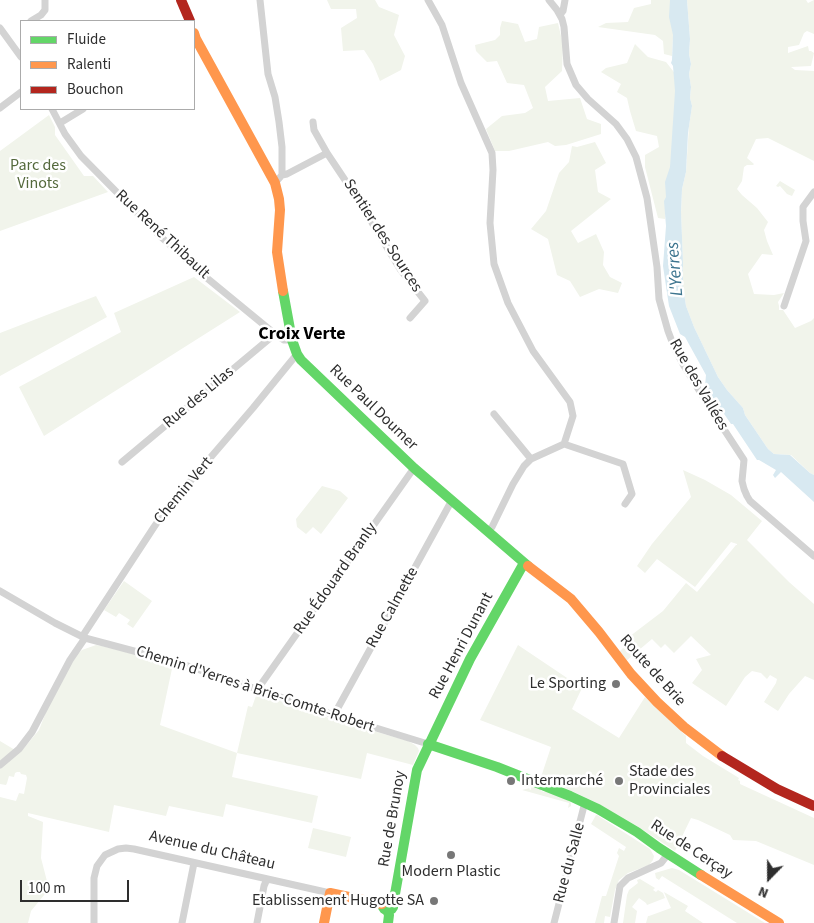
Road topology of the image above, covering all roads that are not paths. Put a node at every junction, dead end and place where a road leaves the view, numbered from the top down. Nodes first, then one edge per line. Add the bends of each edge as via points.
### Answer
1 (46, 0) edge
2 (181, 0) edge
3 (260, 0) edge
4 (428, 0) edge
5 (549, 0) edge
6 (565, 0) edge
7 (560, 15) junction
8 (33, 20) edge
9 (190, 20) edge
10 (0, 28) edge
11 (195, 39) edge
12 (20, 56) edge
13 (20, 93) edge
14 (0, 108) edge
15 (53, 110) edge
16 (81, 110) edge
17 (313, 122) dead end
18 (60, 123) junction
19 (327, 153) junction
20 (278, 179) junction
21 (814, 192) edge
22 (806, 241) junction
23 (814, 243) edge
24 (784, 306) dead end
25 (410, 318) dead end
26 (275, 334) junction
27 (292, 340) junction
28 (297, 354) junction
29 (494, 414) dead end
30 (564, 444) junction
31 (531, 459) junction
32 (122, 462) dead end
33 (414, 468) junction
34 (452, 500) junction
35 (625, 504) dead end
36 (488, 531) junction
37 (814, 556) edge
38 (524, 563) junction
39 (0, 591) edge
40 (84, 638) junction
41 (257, 690) junction
42 (334, 715) junction
43 (428, 744) junction
44 (0, 765) edge
45 (585, 802) junction
46 (814, 806) edge
47 (668, 854) junction
48 (194, 863) junction
49 (267, 879) junction
50 (330, 893) junction
51 (386, 905) junction
52 (94, 923) edge
53 (182, 923) edge
54 (257, 923) edge
55 (324, 923) edge
56 (388, 923) edge
57 (554, 923) edge
58 (614, 923) edge
59 (779, 923) edge

1 - 8 street via 45,10
2 - 9 street
3 - 20 street via 268,74 275,96 282,147
4 - 30 street via 442,25 461,83 492,153 490,223 494,264 508,303 532,351 570,402 573,416
5 - 7 street, Rue des Vallées
6 - 7 street
7 - 37 street, Rue des Vallées via 571,76 588,99 623,132 636,157 648,198 660,299 674,347 744,460 742,482 746,496
10 - 12 street
11 - 20 street, Rue Paul Doumer
13 - 14 street
15 - 18 street, Rue René Thibault
16 - 18 street
17 - 19 street, Sentier des Sources
18 - 26 street, Rue René Thibault via 81,156 160,236
19 - 20 street
19 - 25 street, Sentier des Sources via 400,269 425,301
20 - 27 street, Rue Paul Doumer via 279,271
21 - 22 street via 803,206
22 - 23 street
22 - 24 street
26 - 27 street, Rue René Thibault via 284,340
26 - 32 street, Rue des Lilas
27 - 28 street, Rue Paul Doumer
28 - 33 street, Rue Paul Doumer
28 - 40 street, Chemin Vert via 168,507
29 - 31 street
30 - 31 street
30 - 35 street via 623,464 632,494
31 - 36 street via 513,484
33 - 34 street, Rue Paul Doumer
33 - 41 street, Rue Édouard Branly
34 - 36 street, Rue Paul Doumer
34 - 42 street, Rue Calmette
36 - 38 street, Route de Brie
38 - 43 street, Rue Henri Dunant via 470,659
38 - 46 street, Route de Brie via 572,601 631,674 684,727 749,774
39 - 40 street, Chemin d'Yerres à Brie-Comte-Robert
40 - 41 street, Chemin d'Yerres à Brie-Comte-Robert via 179,663
40 - 44 street, Chemin Vert via 32,732 19,749
41 - 42 street, Chemin d'Yerres à Brie-Comte-Robert
42 - 43 street, Chemin d'Yerres à Brie-Comte-Robert
43 - 45 street, Rue de Cerçay via 498,767
43 - 51 street, Rue de Brunoy via 417,770 395,894
45 - 47 street, Rue de Cerçay
45 - 57 street, Rue du Salle
47 - 58 street via 661,863 628,878 620,886
47 - 59 street, Rue de Cerçay
48 - 49 street, Avenue du Château
48 - 52 street, Avenue du Château via 126,848 105,855 94,878
48 - 53 street
49 - 50 street, Avenue du Château
49 - 54 street
50 - 51 street, Avenue du Château
50 - 55 street
51 - 56 street, Rue de Brunoy

